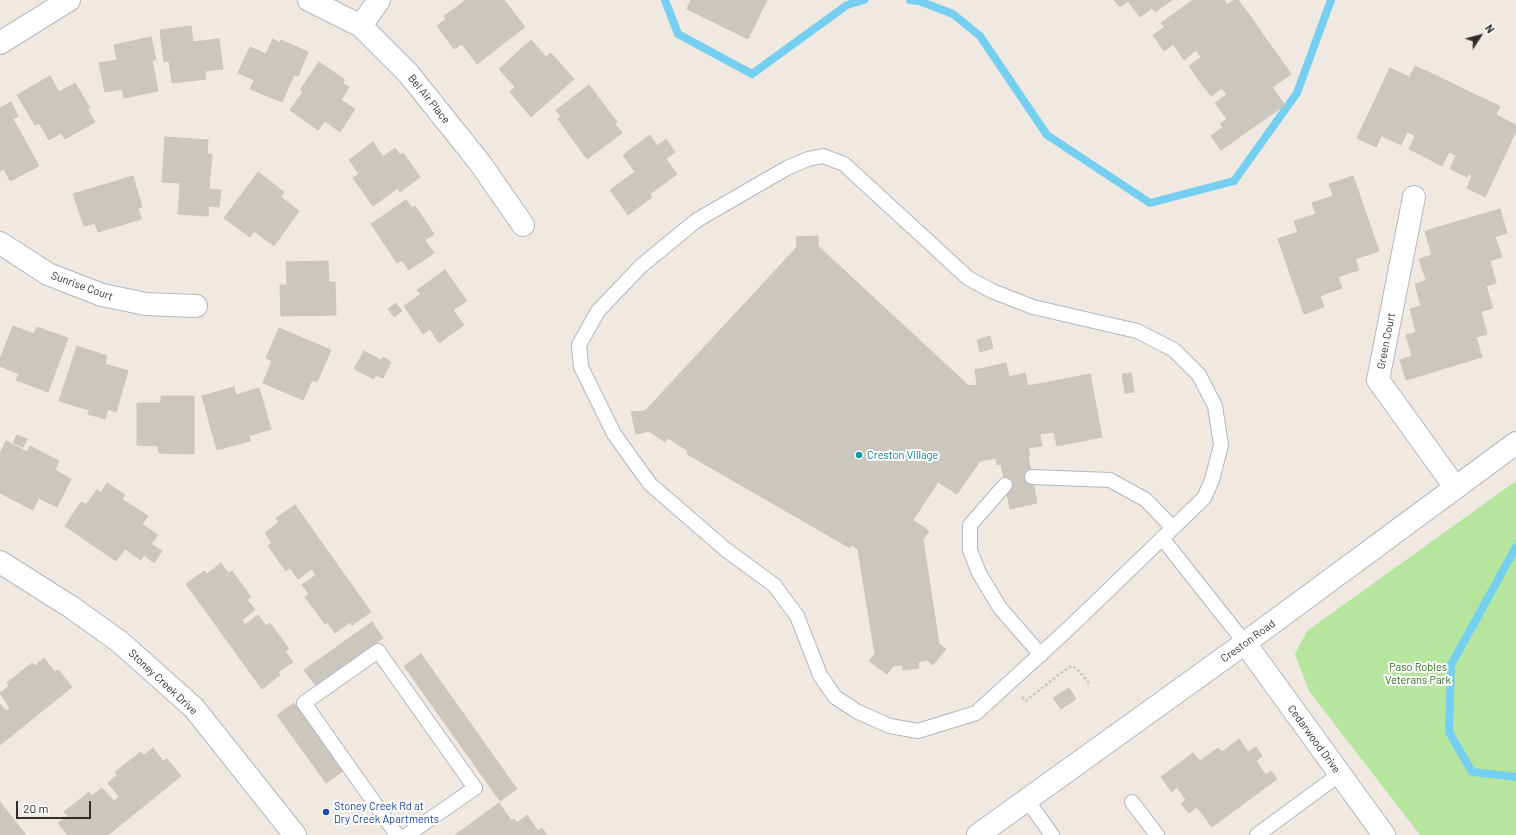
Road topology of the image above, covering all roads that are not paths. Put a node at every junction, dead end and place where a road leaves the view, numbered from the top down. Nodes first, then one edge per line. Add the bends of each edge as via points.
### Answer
1 (69, 0) edge
2 (309, 0) edge
3 (379, 0) edge
4 (361, 26) junction
5 (0, 43) edge
6 (1414, 197) dead end
7 (524, 225) dead end
8 (0, 243) edge
9 (196, 306) dead end
10 (1516, 443) edge
11 (1032, 478) dead end
12 (1005, 486) dead end
13 (1455, 487) junction
14 (1173, 528) junction
15 (1162, 538) junction
16 (0, 562) edge
17 (1245, 643) junction
18 (1041, 655) junction
19 (1340, 774) junction
20 (1027, 800) junction
21 (1132, 802) dead end
22 (295, 835) edge
23 (397, 835) edge
24 (407, 835) edge
25 (978, 835) edge
26 (1052, 835) edge
27 (1157, 835) edge
28 (1256, 835) edge
29 (1384, 835) edge

1 - 5 street
2 - 4 street, Bel Air Place
3 - 4 street
4 - 7 street, Bel Air Place via 408,73 480,163
6 - 13 street, Green Court via 1378,380
8 - 9 street, Sunrise Court via 48,274 102,295 146,304
10 - 13 street, Creston Road
11 - 14 lane via 1110,480 1146,500
12 - 18 lane via 970,525 970,550 979,573 1000,608
13 - 17 street, Creston Road
14 - 15 lane
14 - 18 lane via 1204,498 1212,480 1221,446 1214,406 1199,375 1174,350 1137,331 1034,307 992,291 968,278 844,164 823,156 787,168 697,220 641,266 598,311 579,345 581,367 614,434 650,484 725,549 774,585 797,616 820,675 835,697 858,712 890,726 918,731 976,712
15 - 17 lane
15 - 18 lane
16 - 22 street, Stoney Creek Drive via 120,642 194,708
17 - 19 street, Cedarwood Drive
17 - 20 street, Creston Road
19 - 28 lane
19 - 29 street, Cedarwood Drive
20 - 25 street, Creston Road
20 - 26 lane
21 - 27 lane
23 - 24 lane via 304,703 378,651 475,788

